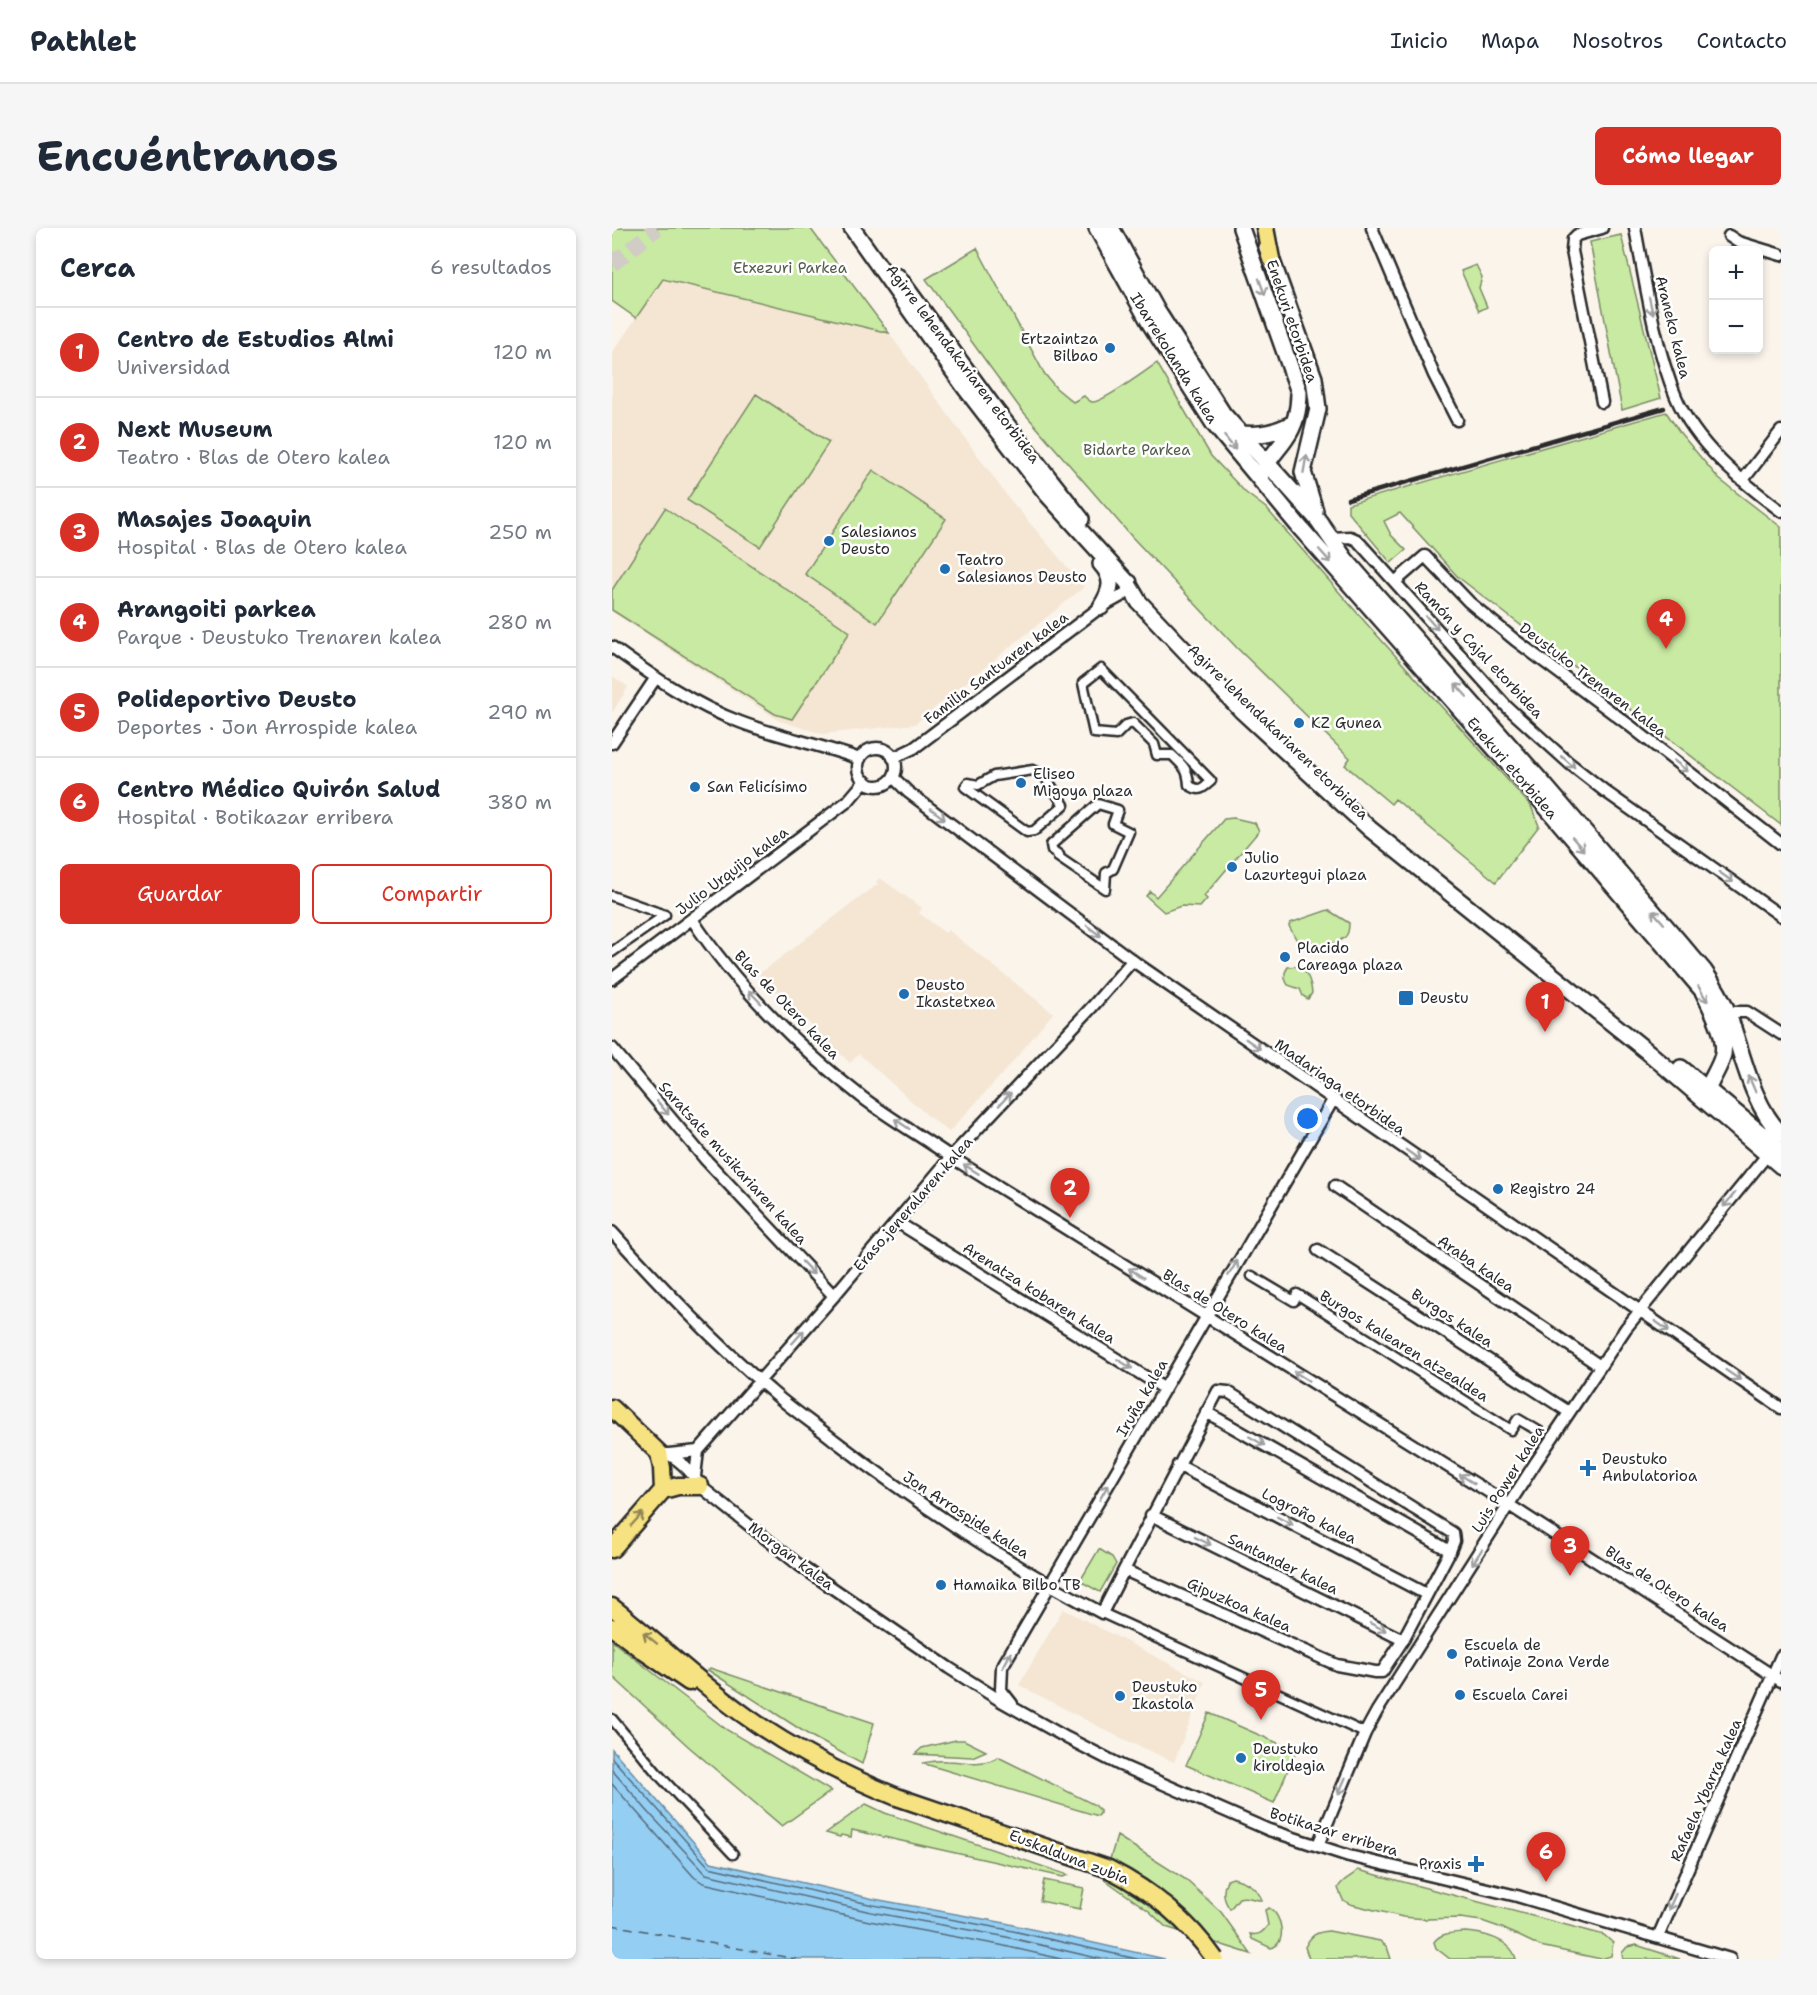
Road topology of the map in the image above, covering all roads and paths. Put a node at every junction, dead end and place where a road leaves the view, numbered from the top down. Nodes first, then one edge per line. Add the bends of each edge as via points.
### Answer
1 (852, 228) edge
2 (865, 228) edge
3 (1097, 228) edge
4 (1111, 228) edge
5 (1263, 228) edge
6 (1372, 228) edge
7 (1602, 228) edge
8 (1635, 228) edge
9 (1241, 229) edge
10 (1728, 232) edge
11 (1781, 255) edge
12 (1271, 259) joint
13 (1602, 402) dead end
14 (1457, 420) dead end
15 (1294, 423) junction
16 (1781, 431) edge
17 (1242, 434) junction
18 (1267, 463) junction
19 (1743, 480) junction
20 (1262, 482) junction
21 (1781, 511) edge
22 (1287, 512) junction
23 (1318, 520) junction
24 (1077, 529) junction
25 (1331, 538) junction
26 (1130, 581) junction
27 (1395, 582) junction
28 (1116, 601) junction
29 (1139, 602) junction
30 (1101, 607) junction
31 (612, 647) edge
32 (656, 679) junction
33 (1094, 733) joint
34 (612, 743) edge
35 (893, 758) junction
36 (860, 759) junction
37 (893, 777) junction
38 (865, 781) junction
39 (965, 787) joint
40 (1118, 810) joint
41 (1781, 844) edge
42 (612, 896) edge
43 (1781, 916) edge
44 (692, 919) junction
45 (612, 952) edge
46 (1132, 960) junction
47 (612, 979) edge
48 (1727, 1012) junction
49 (1781, 1034) edge
50 (612, 1048) edge
51 (1708, 1088) junction
52 (1333, 1100) junction
53 (1719, 1114) junction
54 (1781, 1134) edge
55 (1774, 1152) edge
56 (951, 1157) junction
57 (1781, 1166) edge
58 (1335, 1186) dead end
59 (897, 1222) junction
60 (612, 1232) edge
61 (1318, 1250) dead end
62 (1252, 1276) dead end
63 (834, 1296) junction
64 (1639, 1310) junction
65 (1205, 1316) junction
66 (1600, 1366) junction
67 (759, 1380) junction
68 (1165, 1389) junction
69 (612, 1408) edge
70 (1781, 1408) edge
71 (1206, 1412) junction
72 (1569, 1412) junction
73 (1542, 1433) dead end
74 (698, 1451) junction
75 (664, 1453) junction
76 (1178, 1465) junction
77 (697, 1481) junction
78 (663, 1490) junction
79 (1510, 1506) junction
80 (1151, 1515) junction
81 (612, 1549) edge
82 (1450, 1551) junction
83 (1124, 1570) junction
84 (1049, 1585) junction
85 (1426, 1594) junction
86 (612, 1607) edge
87 (1102, 1613) junction
88 (612, 1627) edge
89 (1403, 1640) junction
90 (1781, 1656) edge
91 (1777, 1679) edge
92 (984, 1690) joint
93 (727, 1702) junction
94 (1018, 1711) junction
95 (612, 1719) edge
96 (1365, 1733) junction
97 (1318, 1845) junction
98 (733, 1854) dead end
99 (1658, 1937) junction
100 (1215, 1959) edge
101 (1730, 1959) edge

1 - 24 main road, Agirre lehendakariaren etorbidea via 966,390
2 - 26 main road, Agirre lehendakariaren etorbidea via 996,411
3 -> 20 main road, Ibarrekolanda kalea via 1151,325 1214,424
4 - 17 main road, Ibarrekolanda kalea via 1176,343 1223,414
5 - 12 main road
6 - 14 street
7 - 13 street via 1577,235 1572,251
8 -> 19 street, Araneko kalea via 1663,360 1676,399 1719,459
9 -> 15 main road, Enekuri etorbidea via 1299,392 1299,411
10 - 11 street via 1738,242
23 -> 12 main road, Enekuri etorbidea via 1303,472 1318,409 1314,378
15 - 17 main road via 1274,433
15 - 18 main road, Enekuri etorbidea
16 - 19 street
17 - 18 main road, Ibarrekolanda kalea
18 - 20 main road, Enekuri etorbidea
18 - 23 main road, Enekuri etorbidea
19 - 21 street, Araneko kalea
20 - 22 main road, Enekuri etorbidea
22 - 25 main road via 1303,518 1318,534
22 -> 51 main road, Enekuri etorbidea via 1703,991 1718,1020 1724,1049
23 - 25 main road, Enekuri etorbidea
24 - 26 main road, Agirre lehendakariaren etorbidea
24 - 30 main road, Agirre lehendakariaren etorbidea via 1110,576 1110,590
25 - 27 street, Ramón y Cajal etorbidea via 1357,540
48 -> 25 main road, Enekuri etorbidea via 1704,971
26 - 28 street, Familia Santuaren kalea via 1125,594
26 - 29 main road, Agirre lehendakariaren etorbidea
26 - 51 main road, Agirre lehendakariaren etorbidea via 1248,707 1374,823
27 -> 41 street, Deustuko Trenaren kalea via 1425,556 1469,602
27 -> 43 street, Ramón y Cajal etorbidea via 1507,707 1569,763
28 - 29 street, Familia Santuaren kalea
28 - 30 street, Familia Santuaren kalea
29 - 53 main road, Agirre lehendakariaren etorbidea via 1242,711 1370,829 1585,1000
30 - 35 street, Familia Santuaren kalea via 914,748
31 - 32 street
32 - 34 street
32 - 36 street via 740,722
33 - 33 street via 1116,735 1133,723 1154,744 1157,755 1172,755 1185,767 1189,785 1201,790 1211,781 1101,669 1083,683
35 - 36 street via 879,749 868,751
35 - 37 street
36 - 38 street via 858,771
37 - 38 street via 880,786
37 -> 46 street, Madariaga etorbidea
38 - 44 street, Julio Urquijo kalea via 849,801
39 - 39 street via 994,776 1033,770 1043,774 1064,805 1034,831 1027,832
40 - 40 street via 1113,824 1129,832 1113,869 1106,873 1105,890 1058,857 1051,845 1095,805
42 - 45 street via 665,915
44 - 47 street, Julio Urquijo kalea
56 -> 44 street, Blas de Otero kalea via 864,1098 807,1051 742,984
46 -> 52 street, Madariaga etorbidea
56 -> 46 street, Eraso jeneralaren kalea
48 - 49 street via 1747,1012
54 -> 48 main road, Enekuri etorbidea via 1749,1077
50 -> 63 street, Saratsate musikariaren kalea via 705,1159
51 - 53 main road
51 - 55 main road, Agirre lehendakariaren etorbidea
52 -> 64 street, Madariaga etorbidea
65 -> 52 street, Iruña kalea
53 - 55 main road, Agirre lehendakariaren etorbidea
55 - 57 main road, Agirre lehendakariaren etorbidea
55 -> 64 street, Luis Power kalea
56 - 59 street, Eraso jeneralaren kalea
65 -> 56 street, Blas de Otero kalea
58 - 66 street, Araba kalea
59 - 63 street, Eraso jeneralaren kalea
59 -> 68 street, Arenatza kobaren kalea
60 - 67 street, Jon Arrospide kalea via 672,1298
61 - 72 street, Burgos kalea
62 - 73 street, Burgos kalearen atzealdea via 1294,1301 1298,1294 1511,1430 1518,1419
67 -> 63 street, Eraso jeneralaren kalea
64 - 66 street, Luis Power kalea
64 -> 70 street, Madariaga etorbidea
65 - 68 street, Iruña kalea
79 -> 65 street, Blas de Otero kalea
66 - 72 street, Luis Power kalea
67 - 74 street, Eraso jeneralaren kalea
67 - 84 street, Jon Arrospide kalea via 898,1490
84 -> 68 street, Iruña kalea
69 - 75 main road, Morgan kalea
71 - 76 street
71 -> 82 street
71 - 82 street via 1218,1390 1228,1392 1453,1533
72 - 79 street, Luis Power kalea
74 - 75 street
74 - 77 street
75 - 77 street, Morgan kalea
75 - 78 main road
76 - 80 street
76 -> 85 street, Logroño kalea
77 - 78 main road
77 - 92 street, Morgan kalea via 799,1564
81 -> 78 main road
79 - 91 street, Blas de Otero kalea
79 -> 96 street, Luis Power kalea
80 - 83 street
80 -> 89 street, Santander kalea
82 - 85 street, Gipuzkoa kalea
83 - 87 street
83 - 89 street, Gipuzkoa kalea via 1337,1665 1382,1671
84 - 87 street, Jon Arrospide kalea
94 -> 84 street, Iruña kalea via 1000,1690 1002,1667
85 - 89 street, Gipuzkoa kalea
93 -> 86 main road
87 - 96 street, Jon Arrospide kalea
88 - 93 main road via 686,1680
90 - 91 street, Rafaela Ybarra kalea
91 -> 99 street, Rafaela Ybarra kalea
92 - 94 street, Botikazar erribera
93 - 100 main road, Euskalduna zubia, bridge via 780,1739 867,1784 1109,1869 1161,1900
94 - 97 street, Botikazar erribera via 1169,1787 1269,1830
95 - 98 street
96 -> 97 street, Luis Power kalea
97 - 99 street, Botikazar erribera
99 - 101 street, Botikazar erribera

